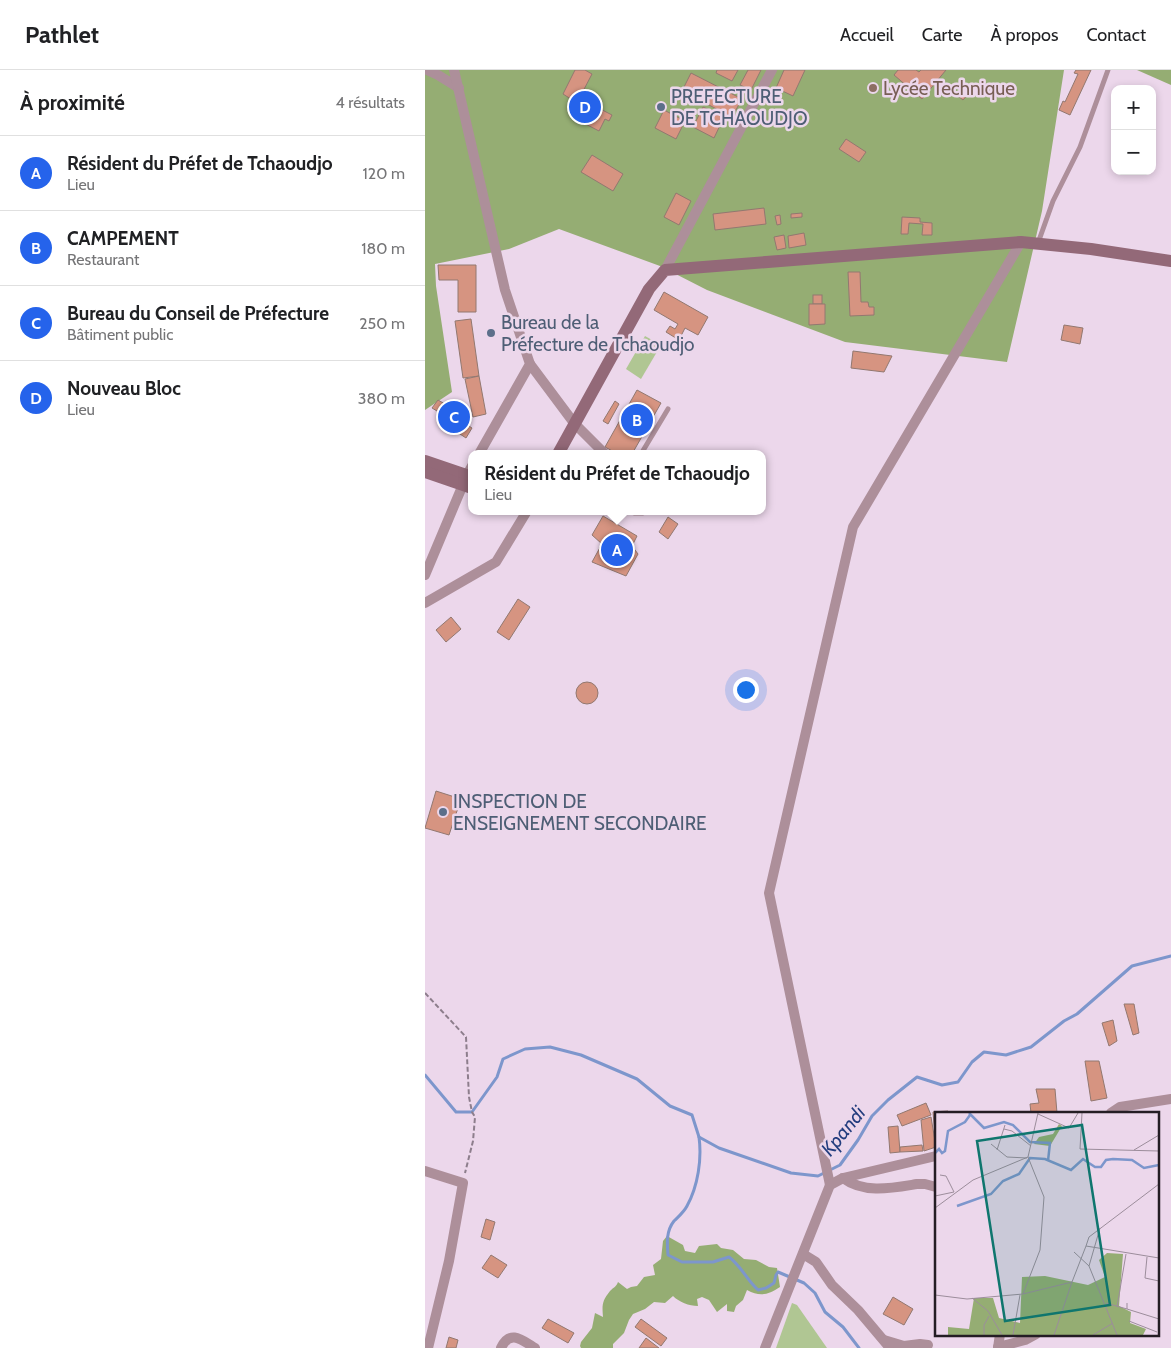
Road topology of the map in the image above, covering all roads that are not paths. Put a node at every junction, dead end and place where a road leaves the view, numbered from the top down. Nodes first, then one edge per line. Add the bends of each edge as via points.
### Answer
1 (427, 70) edge
2 (454, 70) edge
3 (772, 70) edge
4 (1108, 70) edge
5 (459, 88) junction
6 (1021, 242) junction
7 (1038, 244) junction
8 (1171, 261) edge
9 (665, 270) junction
10 (530, 364) junction
11 (668, 409) dead end
12 (574, 423) junction
13 (481, 450) edge
14 (560, 450) edge
15 (601, 450) edge
16 (643, 450) edge
17 (425, 461) edge
18 (425, 472) edge
19 (468, 478) edge
20 (468, 478) edge
21 (468, 480) edge
22 (525, 515) edge
23 (425, 575) edge
24 (425, 603) edge
25 (1171, 1099) edge
26 (1112, 1112) edge
27 (935, 1156) edge
28 (425, 1170) edge
29 (843, 1178) junction
30 (831, 1185) junction
31 (935, 1187) edge
32 (803, 1254) junction
33 (1032, 1336) edge
34 (887, 1344) edge
35 (928, 1345) dead end
36 (998, 1347) edge
37 (428, 1348) edge
38 (501, 1348) edge
39 (535, 1348) edge
40 (765, 1348) edge

1 - 5 street
2 - 5 street
3 - 9 street
4 - 7 lane
5 - 10 street via 505,290
6 - 7 main road
6 - 9 main road
6 - 30 street via 853,527 769,893
7 - 8 main road
9 - 12 main road via 649,289
10 - 12 street
10 - 13 street
11 - 16 lane
12 - 14 main road
12 - 15 street
17 - 19 main road
18 - 20 main road
21 - 23 street
22 - 24 street via 496,562
25 - 26 street via 1120,1107
27 - 29 street
28 - 37 street via 463,1183
29 - 30 street
29 - 31 street via 866,1189 917,1184
30 - 32 street
32 - 34 street via 816,1262
32 - 40 street
33 - 36 street
34 - 35 street
38 - 39 street via 509,1338 517,1338

